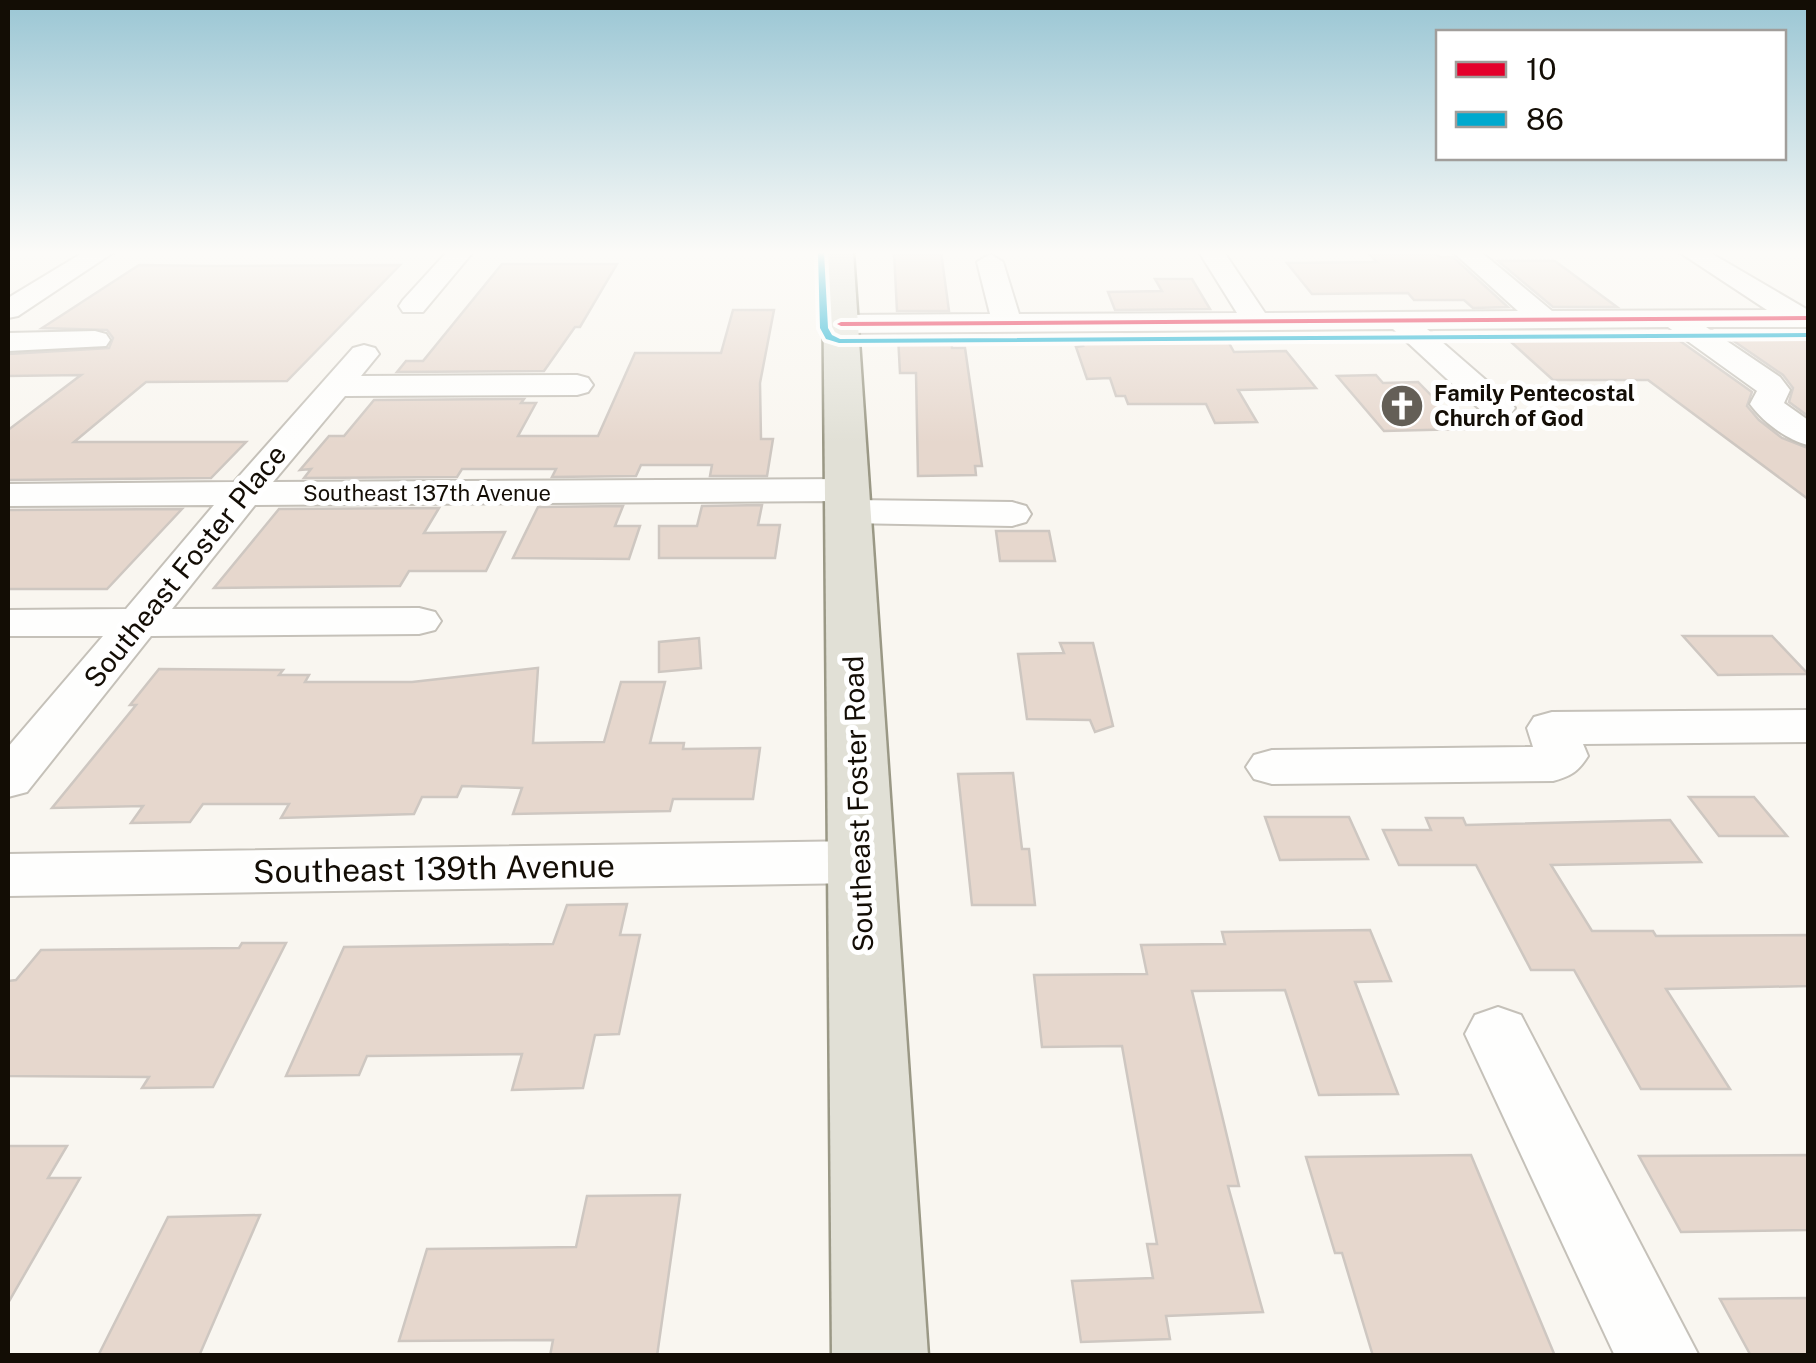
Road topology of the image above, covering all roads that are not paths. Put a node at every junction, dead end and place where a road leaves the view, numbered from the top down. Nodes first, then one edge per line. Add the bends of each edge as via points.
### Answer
1 (840, 316) edge
2 (1005, 316) edge
3 (1253, 316) edge
4 (1540, 316) edge
5 (1805, 318) edge
6 (1545, 320) junction
7 (1676, 320) junction
8 (1401, 321) junction
9 (1257, 322) junction
10 (840, 324) junction
11 (1007, 324) junction
12 (95, 340) dead end
13 (8, 342) edge
14 (364, 354) dead end
15 (576, 385) dead end
16 (335, 386) junction
17 (1498, 408) dead end
18 (1808, 435) edge
19 (241, 494) junction
20 (8, 495) edge
21 (846, 501) junction
22 (1012, 514) dead end
23 (419, 620) dead end
24 (142, 622) junction
25 (8, 623) edge
26 (1808, 726) edge
27 (1272, 766) dead end
28 (8, 780) edge
29 (860, 862) junction
30 (8, 876) edge
31 (1498, 1034) dead end
32 (880, 1356) edge
33 (1658, 1356) edge

1 - 10 main road, Southeast Foster Road
2 - 11 street
3 - 9 street
4 - 6 street
5 - 7 street
6 - 7 street
6 - 8 street
7 - 18 street via 1770,384 1767,404
8 - 9 street
8 - 17 street
9 - 11 street
10 - 11 street
10 - 21 main road, Southeast Foster Road
12 - 13 street
14 - 16 street, Southeast Foster Place
15 - 16 street
16 - 19 street, Southeast Foster Place
19 - 20 street, Southeast 137th Avenue
19 - 21 street, Southeast 137th Avenue
19 - 24 street, Southeast Foster Place
21 - 22 street, Southeast 137th Avenue
21 - 29 main road, Southeast Foster Road
23 - 24 street
24 - 25 street
24 - 28 street, Southeast Foster Place
26 - 27 street via 1552,728 1562,756 1553,764
29 - 30 street, Southeast 139th Avenue
29 - 32 main road, Southeast Foster Road
31 - 33 street

